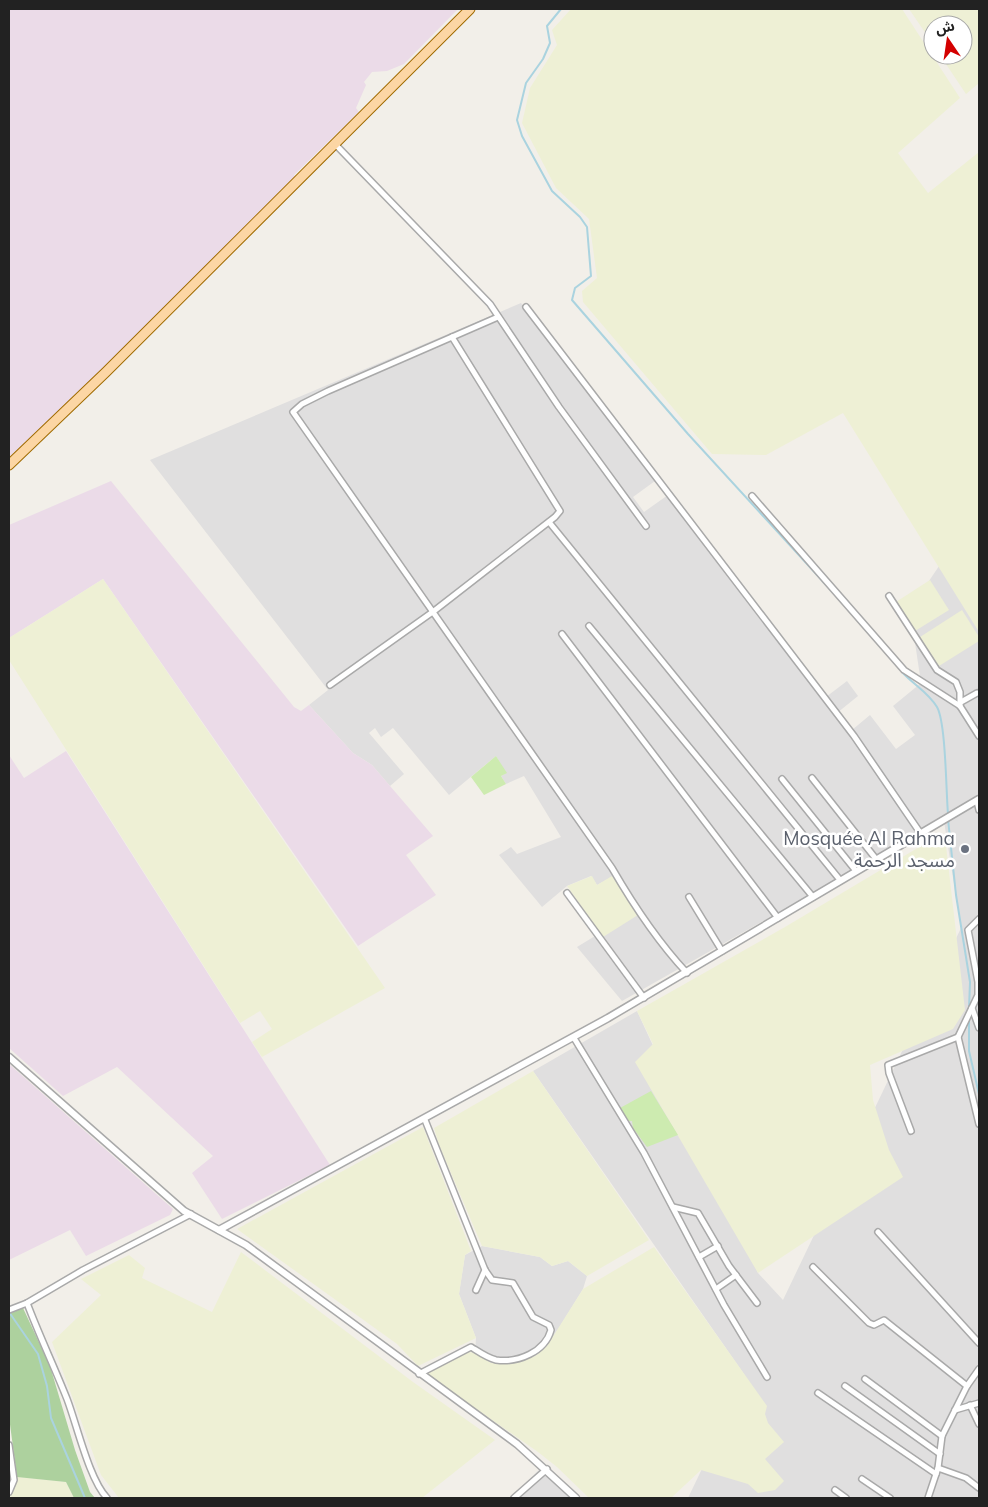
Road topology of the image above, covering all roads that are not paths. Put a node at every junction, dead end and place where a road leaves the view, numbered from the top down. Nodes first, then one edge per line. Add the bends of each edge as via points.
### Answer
1 (470, 9) edge
2 (334, 142) junction
3 (526, 308) dead end
4 (498, 317) junction
5 (452, 337) junction
6 (9, 465) edge
7 (752, 496) dead end
8 (549, 522) junction
9 (646, 526) dead end
10 (889, 596) dead end
11 (434, 611) junction
12 (589, 626) dead end
13 (562, 634) dead end
14 (330, 685) dead end
15 (977, 693) dead end
16 (960, 704) junction
17 (979, 736) edge
18 (812, 778) dead end
19 (782, 779) dead end
20 (978, 800) edge
21 (979, 810) edge
22 (921, 834) junction
23 (876, 859) junction
24 (856, 871) junction
25 (840, 880) junction
26 (567, 893) dead end
27 (689, 897) dead end
28 (813, 897) junction
29 (778, 918) junction
30 (979, 919) edge
31 (722, 951) junction
32 (974, 961) junction
33 (979, 969) edge
34 (687, 973) junction
35 (644, 998) junction
36 (972, 1008) junction
37 (979, 1028) edge
38 (574, 1038) junction
39 (958, 1038) junction
40 (9, 1058) edge
41 (425, 1120) junction
42 (979, 1124) edge
43 (910, 1132) dead end
44 (672, 1207) junction
45 (191, 1214) junction
46 (219, 1230) junction
47 (878, 1232) dead end
48 (718, 1246) junction
49 (699, 1257) junction
50 (813, 1267) dead end
51 (485, 1270) junction
52 (736, 1275) junction
53 (716, 1289) junction
54 (476, 1290) dead end
55 (27, 1303) junction
56 (757, 1303) dead end
57 (11, 1308) edge
58 (979, 1343) edge
59 (979, 1369) edge
60 (419, 1374) junction
61 (767, 1377) dead end
62 (865, 1379) dead end
63 (845, 1386) dead end
64 (967, 1386) junction
65 (818, 1393) dead end
66 (979, 1403) edge
67 (970, 1405) junction
68 (955, 1410) junction
69 (979, 1424) edge
70 (942, 1436) junction
71 (9, 1444) edge
72 (940, 1454) junction
73 (938, 1468) junction
74 (546, 1469) junction
75 (936, 1474) junction
76 (862, 1479) dead end
77 (979, 1488) edge
78 (835, 1490) dead end
79 (9, 1492) edge
80 (107, 1498) edge
81 (514, 1498) edge
82 (576, 1498) edge
83 (846, 1498) edge
84 (890, 1498) edge
85 (928, 1498) edge

1 - 2 main road
2 - 4 street via 490,304
2 - 6 main road
3 - 22 street via 854,736
4 - 5 street
4 - 9 street via 558,407
5 - 8 street via 560,511
5 - 11 street via 302,404 293,412
7 - 16 street via 904,670
8 - 11 street
8 - 25 street
10 - 16 street via 937,670 956,682
11 - 14 street
11 - 34 street via 612,868 630,899
12 - 28 street
13 - 29 street
15 - 16 street
16 - 17 street
18 - 23 street
19 - 24 street
20 - 21 street
20 - 22 street
22 - 23 street
23 - 24 street
24 - 25 street
25 - 28 street
26 - 35 street
27 - 31 street
28 - 29 street
29 - 31 street
30 - 32 street via 968,930
31 - 34 street
32 - 33 street
32 - 36 street via 978,995
34 - 35 street
35 - 38 street
36 - 37 street
36 - 39 street
38 - 41 street
38 - 44 street via 644,1153
39 - 42 street
39 - 43 street via 888,1065
40 - 45 street
41 - 46 street
41 - 51 street
44 - 48 street via 698,1213
44 - 49 street
45 - 46 street
45 - 55 street
46 - 60 street via 246,1245
47 - 58 street
48 - 49 street
48 - 52 street
49 - 53 street
50 - 64 street via 869,1323 874,1325 884,1320
51 - 54 street
51 - 60 street via 492,1280 513,1283 534,1317 549,1325 548,1340 534,1353 508,1360 494,1360 471,1347
52 - 53 street
52 - 56 street
53 - 61 street
55 - 57 street
55 - 80 street via 65,1393 90,1465
59 - 64 street
60 - 74 street via 517,1444
62 - 70 street
63 - 72 street
64 - 68 street
65 - 75 street
66 - 67 street
67 - 68 street
67 - 69 street
68 - 70 street
70 - 72 street
71 - 79 street via 14,1480
72 - 73 street
73 - 75 street
73 - 77 street via 966,1478
74 - 81 street
74 - 82 street
75 - 85 street
76 - 84 street
78 - 83 street

